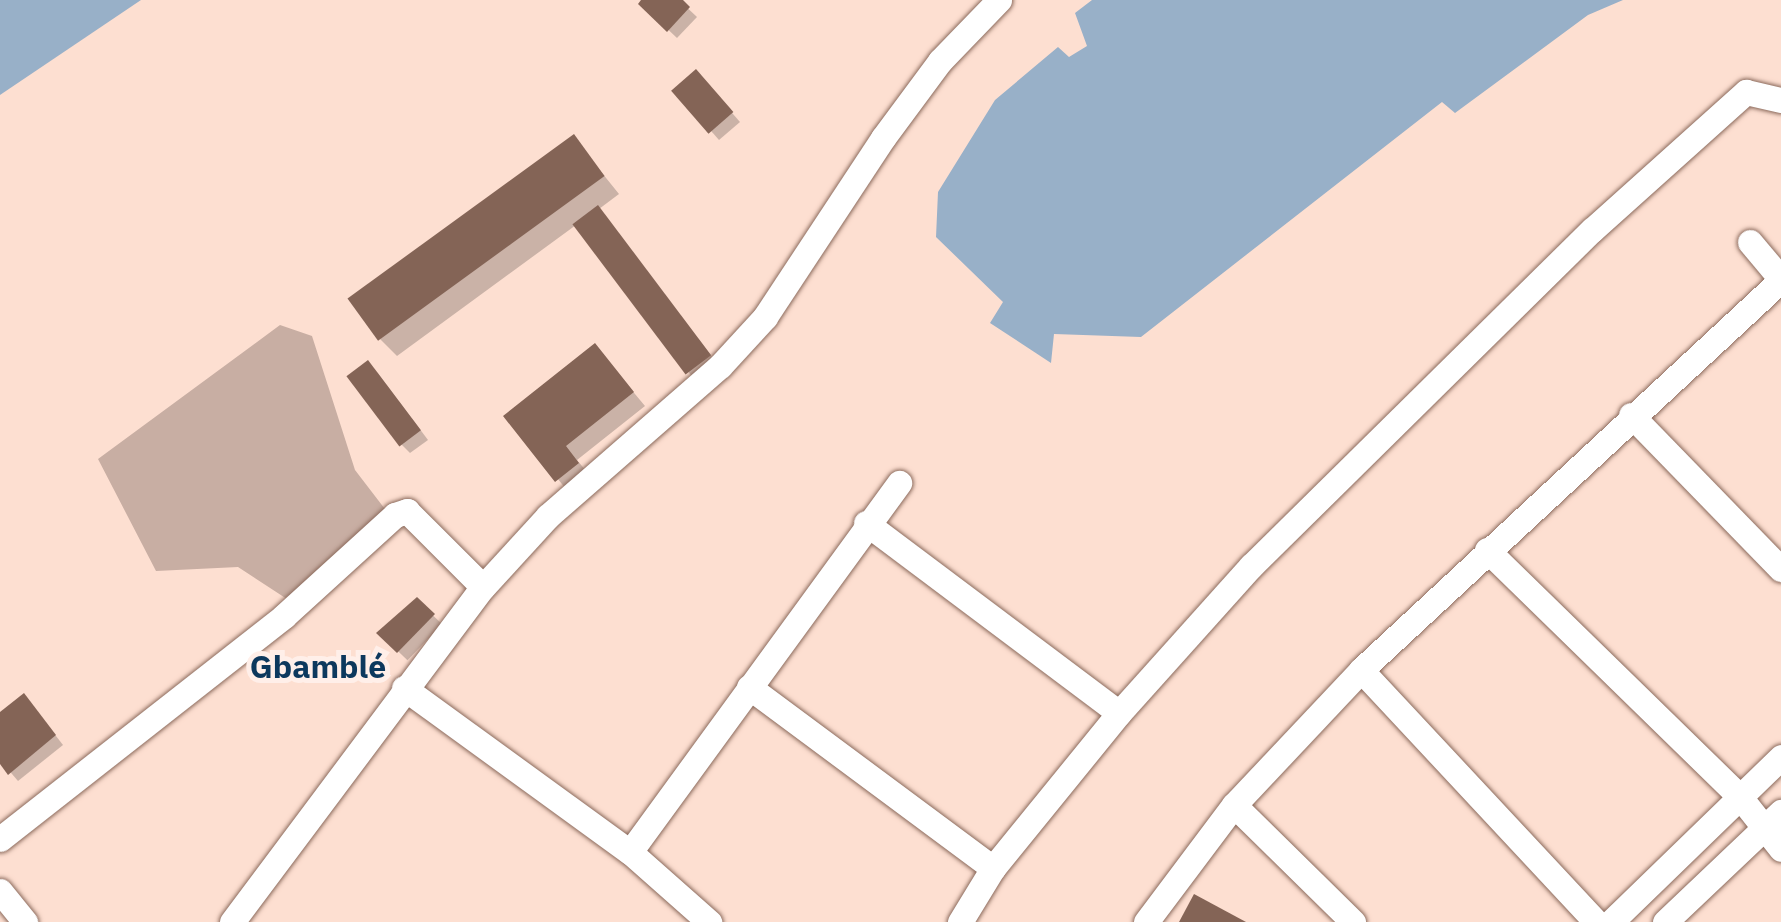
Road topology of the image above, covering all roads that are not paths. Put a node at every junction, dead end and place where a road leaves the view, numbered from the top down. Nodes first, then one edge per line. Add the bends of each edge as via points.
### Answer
1 (999, 0) edge
2 (1781, 100) edge
3 (1750, 242) dead end
4 (1781, 280) edge
5 (1630, 415) junction
6 (899, 483) dead end
7 (866, 523) junction
8 (1488, 550) junction
9 (1781, 569) edge
10 (483, 587) junction
11 (1360, 670) junction
12 (404, 688) junction
13 (749, 688) junction
14 (1120, 713) junction
15 (1781, 757) edge
16 (1740, 797) junction
17 (1234, 805) junction
18 (1771, 821) edge
19 (0, 839) edge
20 (1781, 849) edge
21 (630, 852) junction
22 (993, 868) junction
23 (0, 891) edge
24 (25, 922) edge
25 (232, 922) edge
26 (710, 922) edge
27 (960, 922) edge
28 (1146, 922) edge
29 (1352, 922) edge
30 (1596, 922) edge
31 (1611, 922) edge
32 (1666, 922) edge

1 - 10 street via 940,61 883,138 765,317 720,366 548,516
2 - 14 street via 1746,92 1592,230 1251,566
3 - 4 street
4 - 5 street
5 - 8 street
5 - 9 street
6 - 7 street
7 - 13 street
7 - 14 street
8 - 11 street
8 - 16 street
10 - 12 street
10 - 19 street via 408,511 395,515 284,616
11 - 17 street
11 - 30 street
12 - 21 street
12 - 25 street
13 - 21 street
13 - 22 street
14 - 22 street
15 - 16 street
16 - 18 street
16 - 31 street
17 - 28 street
17 - 29 street
18 - 20 street
18 - 32 street
21 - 26 street
22 - 27 street
23 - 24 street

